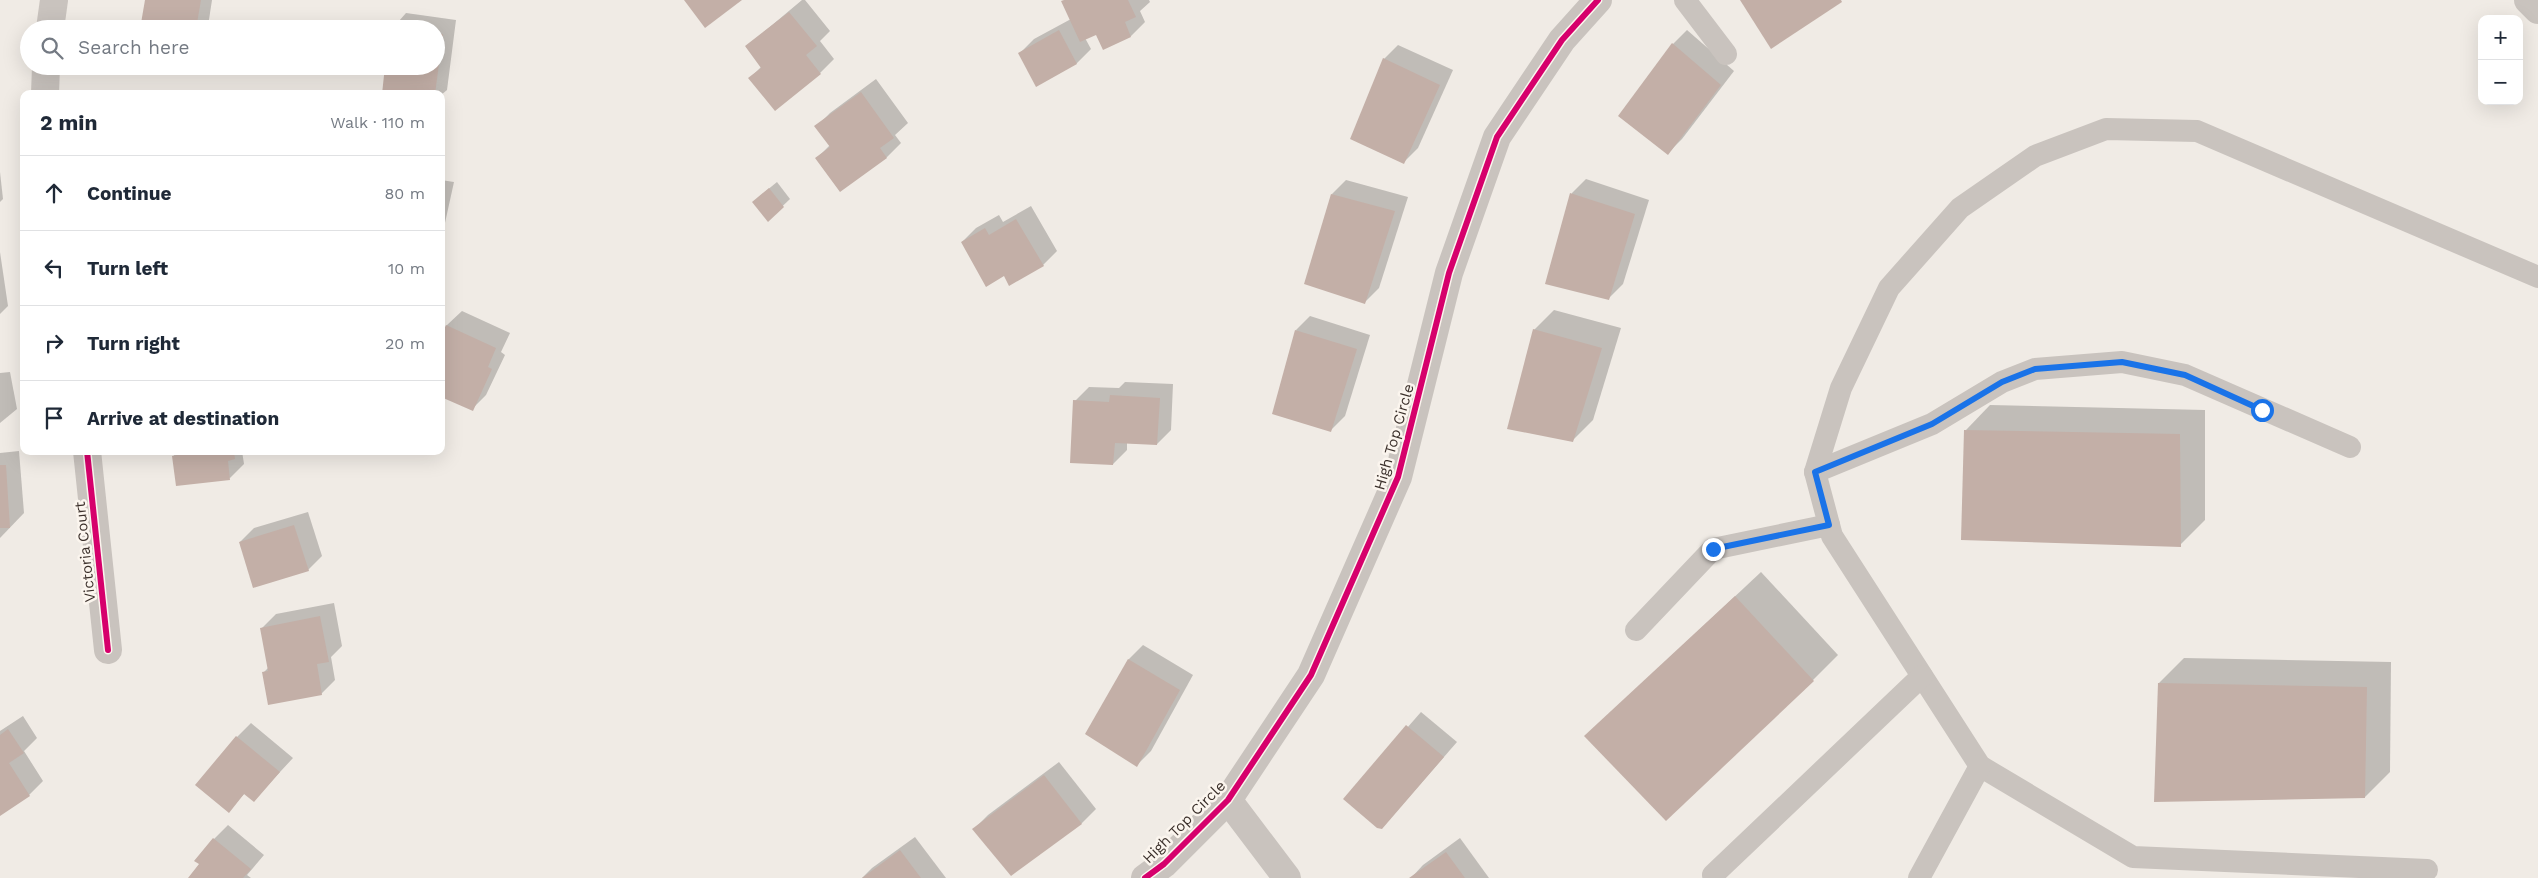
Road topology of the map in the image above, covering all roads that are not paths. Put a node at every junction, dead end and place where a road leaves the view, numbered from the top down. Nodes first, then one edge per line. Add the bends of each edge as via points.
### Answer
1 (54, 0) edge
2 (1598, 0) edge
3 (1685, 0) edge
4 (2528, 0) edge
5 (2538, 10) edge
6 (51, 20) edge
7 (1726, 54) dead end
8 (46, 75) edge
9 (45, 90) edge
10 (2538, 277) edge
11 (2350, 447) dead end
12 (87, 455) edge
13 (1815, 472) junction
14 (1829, 525) junction
15 (1636, 630) dead end
16 (108, 650) dead end
17 (1922, 676) junction
18 (1980, 766) junction
19 (1228, 800) junction
20 (2427, 870) dead end
21 (1713, 875) dead end
22 (1145, 878) edge
23 (1287, 878) edge
24 (1919, 878) edge

1 - 6 street
2 - 19 street, High Top Circle via 1562,40 1498,136 1449,273 1398,477 1311,675
3 - 7 lane
4 - 5 street
8 - 9 street
10 - 13 lane via 2197,131 2106,129 2035,156 1960,208 1889,288 1841,388
11 - 13 lane via 2185,375 2122,362 2035,369 2002,382 1932,424
12 - 16 street, Victoria Court
13 - 14 lane
14 - 15 lane via 1713,549
14 - 17 lane via 1832,536
17 - 18 lane
17 - 21 lane
18 - 20 lane via 2134,857
18 - 24 lane
19 - 22 street, High Top Circle via 1164,864
19 - 23 street

